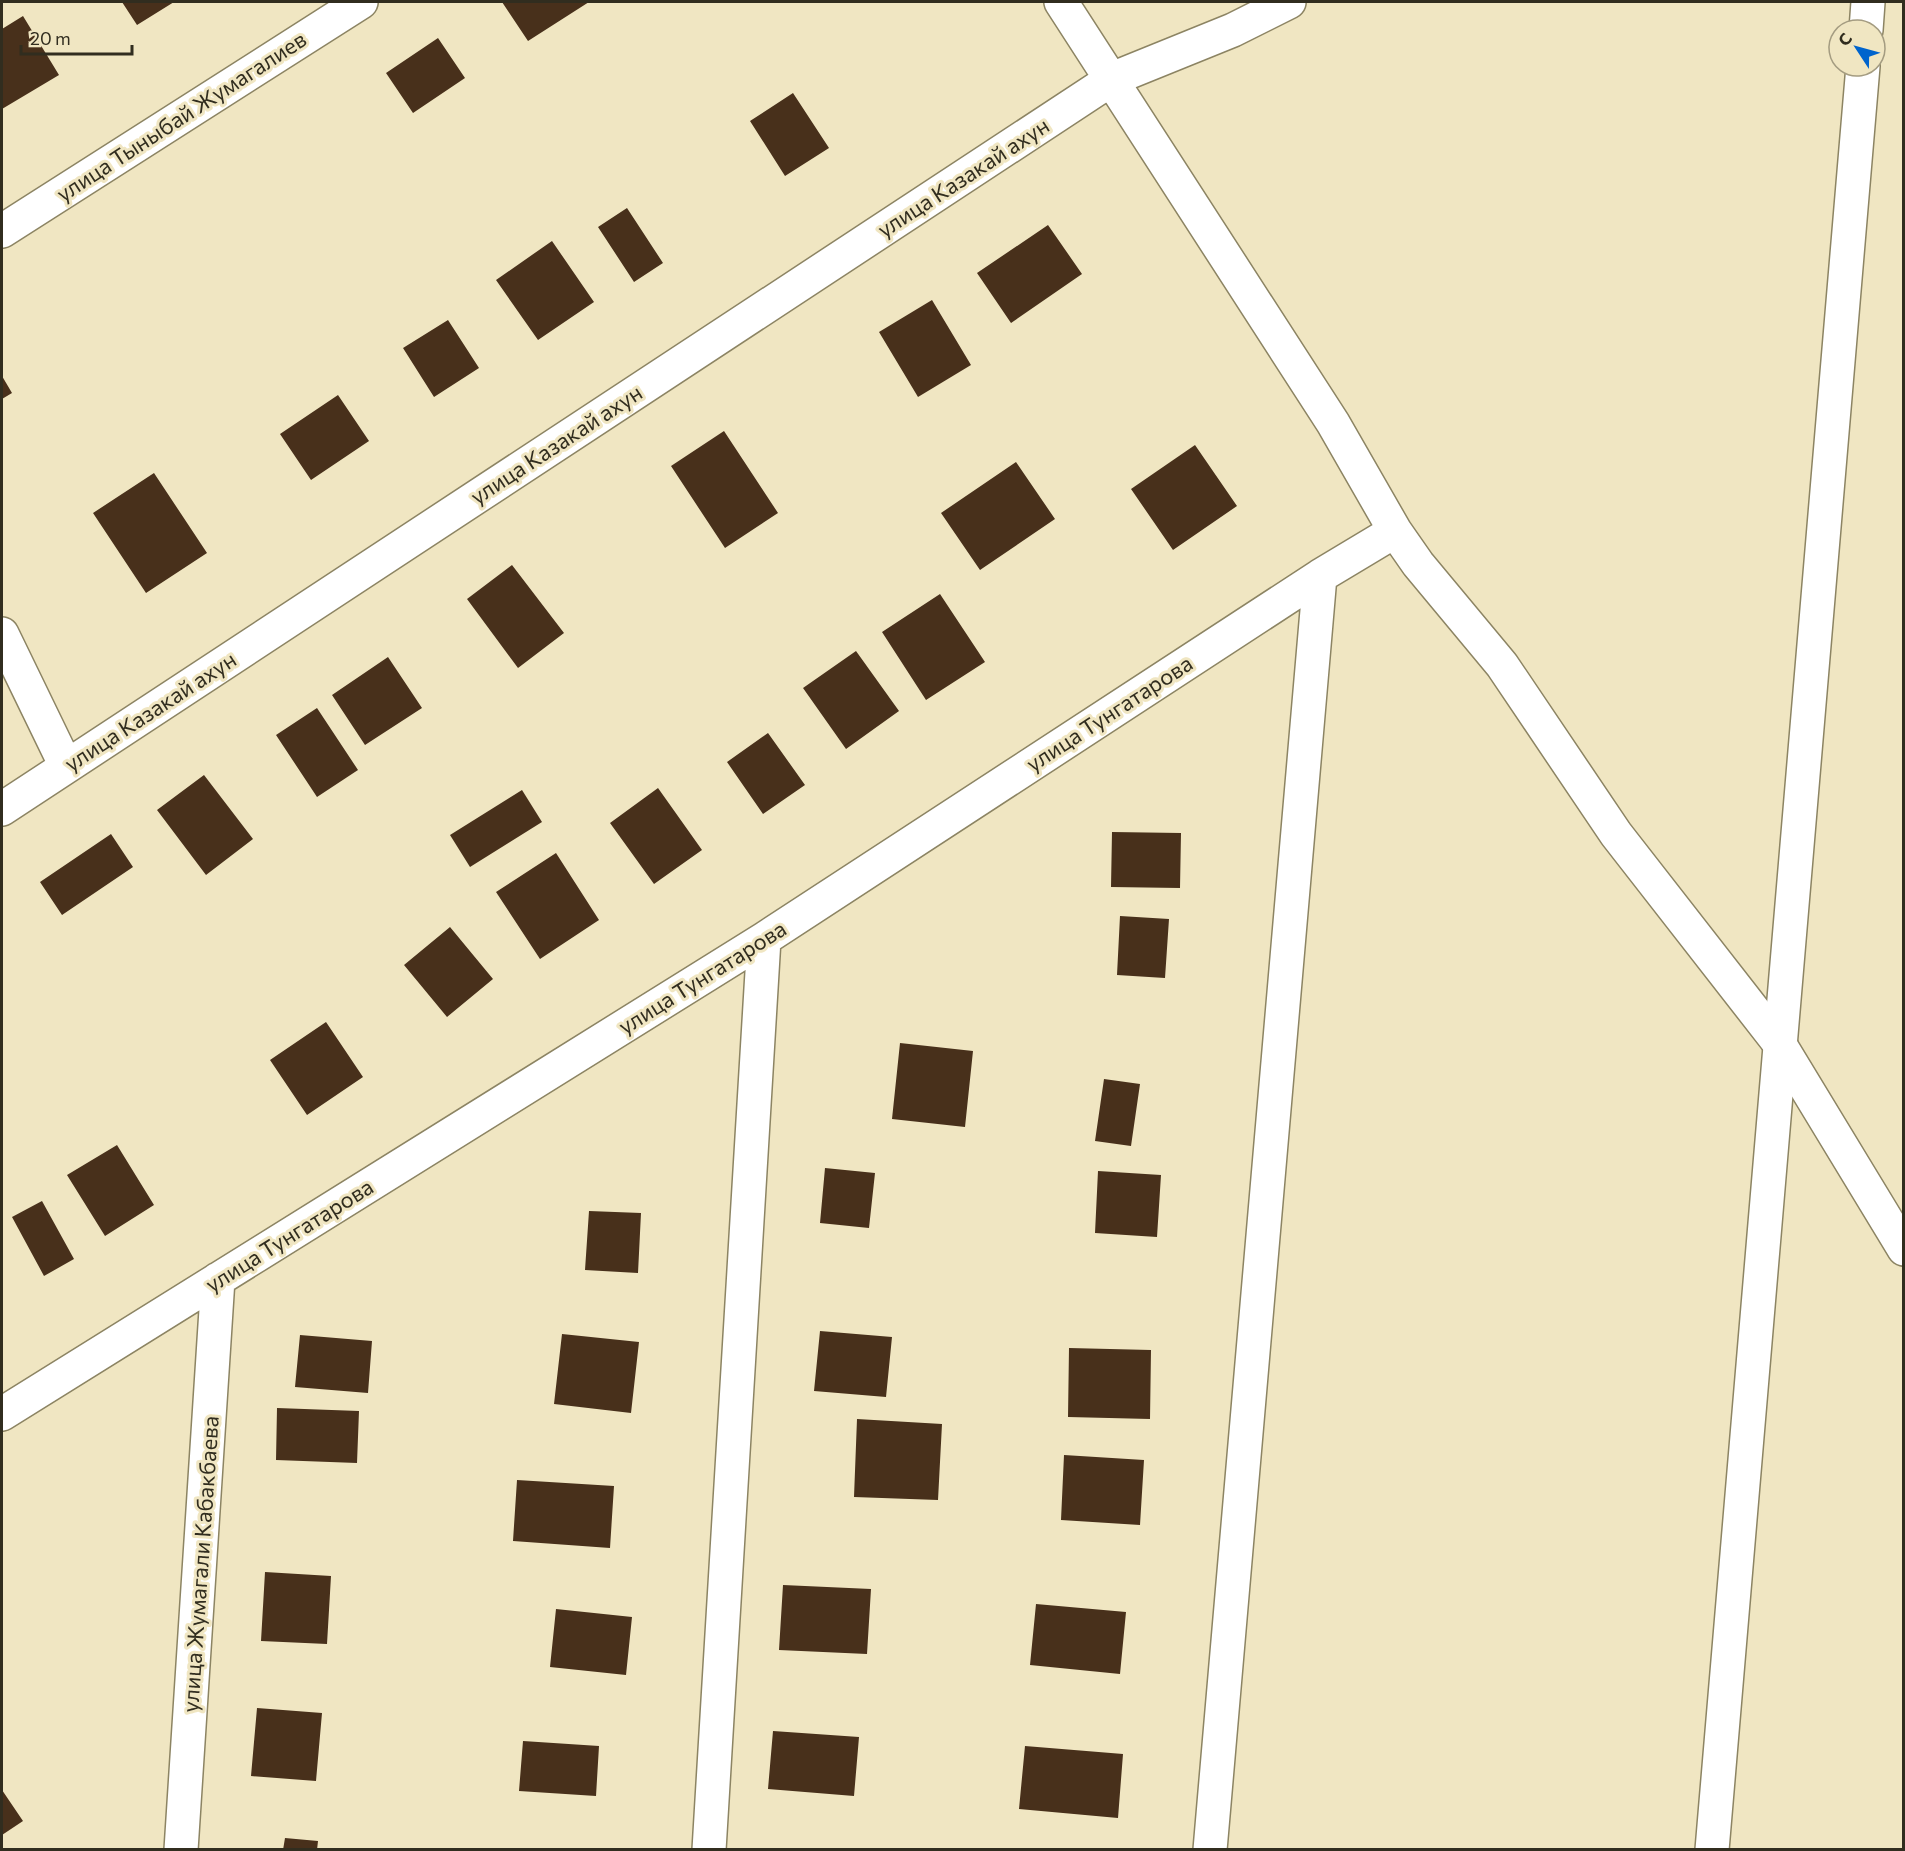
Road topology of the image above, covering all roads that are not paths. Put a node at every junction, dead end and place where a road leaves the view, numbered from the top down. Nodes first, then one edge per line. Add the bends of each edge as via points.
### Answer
1 (361, 2) edge
2 (1061, 2) edge
3 (1289, 2) edge
4 (1869, 2) edge
5 (1867, 18) edge
6 (1862, 78) edge
7 (1112, 79) junction
8 (2, 231) edge
9 (1395, 531) junction
10 (1320, 576) junction
11 (2, 634) edge
12 (66, 766) junction
13 (2, 809) edge
14 (764, 939) junction
15 (1779, 1043) junction
16 (1904, 1249) edge
17 (218, 1279) junction
18 (2, 1414) edge
19 (181, 1850) edge
20 (709, 1850) edge
21 (1210, 1850) edge
22 (1712, 1850) edge

1 - 8 street, улица Тыныбай Жумагалиев
2 - 7 street
3 - 7 street, улица Казакай ахун via 1233,30
4 - 5 street
6 - 15 street
7 - 9 street via 1333,423
7 - 12 street, улица Казакай ахун
9 - 10 street, улица Тунгатарова
9 - 15 street via 1502,665 1616,834
10 - 14 street, улица Тунгатарова
10 - 21 street
11 - 12 street
12 - 13 street, улица Казакай ахун
14 - 17 street, улица Тунгатарова
14 - 20 street
15 - 16 street
15 - 22 street
17 - 18 street, улица Тунгатарова
17 - 19 street, улица Жумагали Кабакбаева

